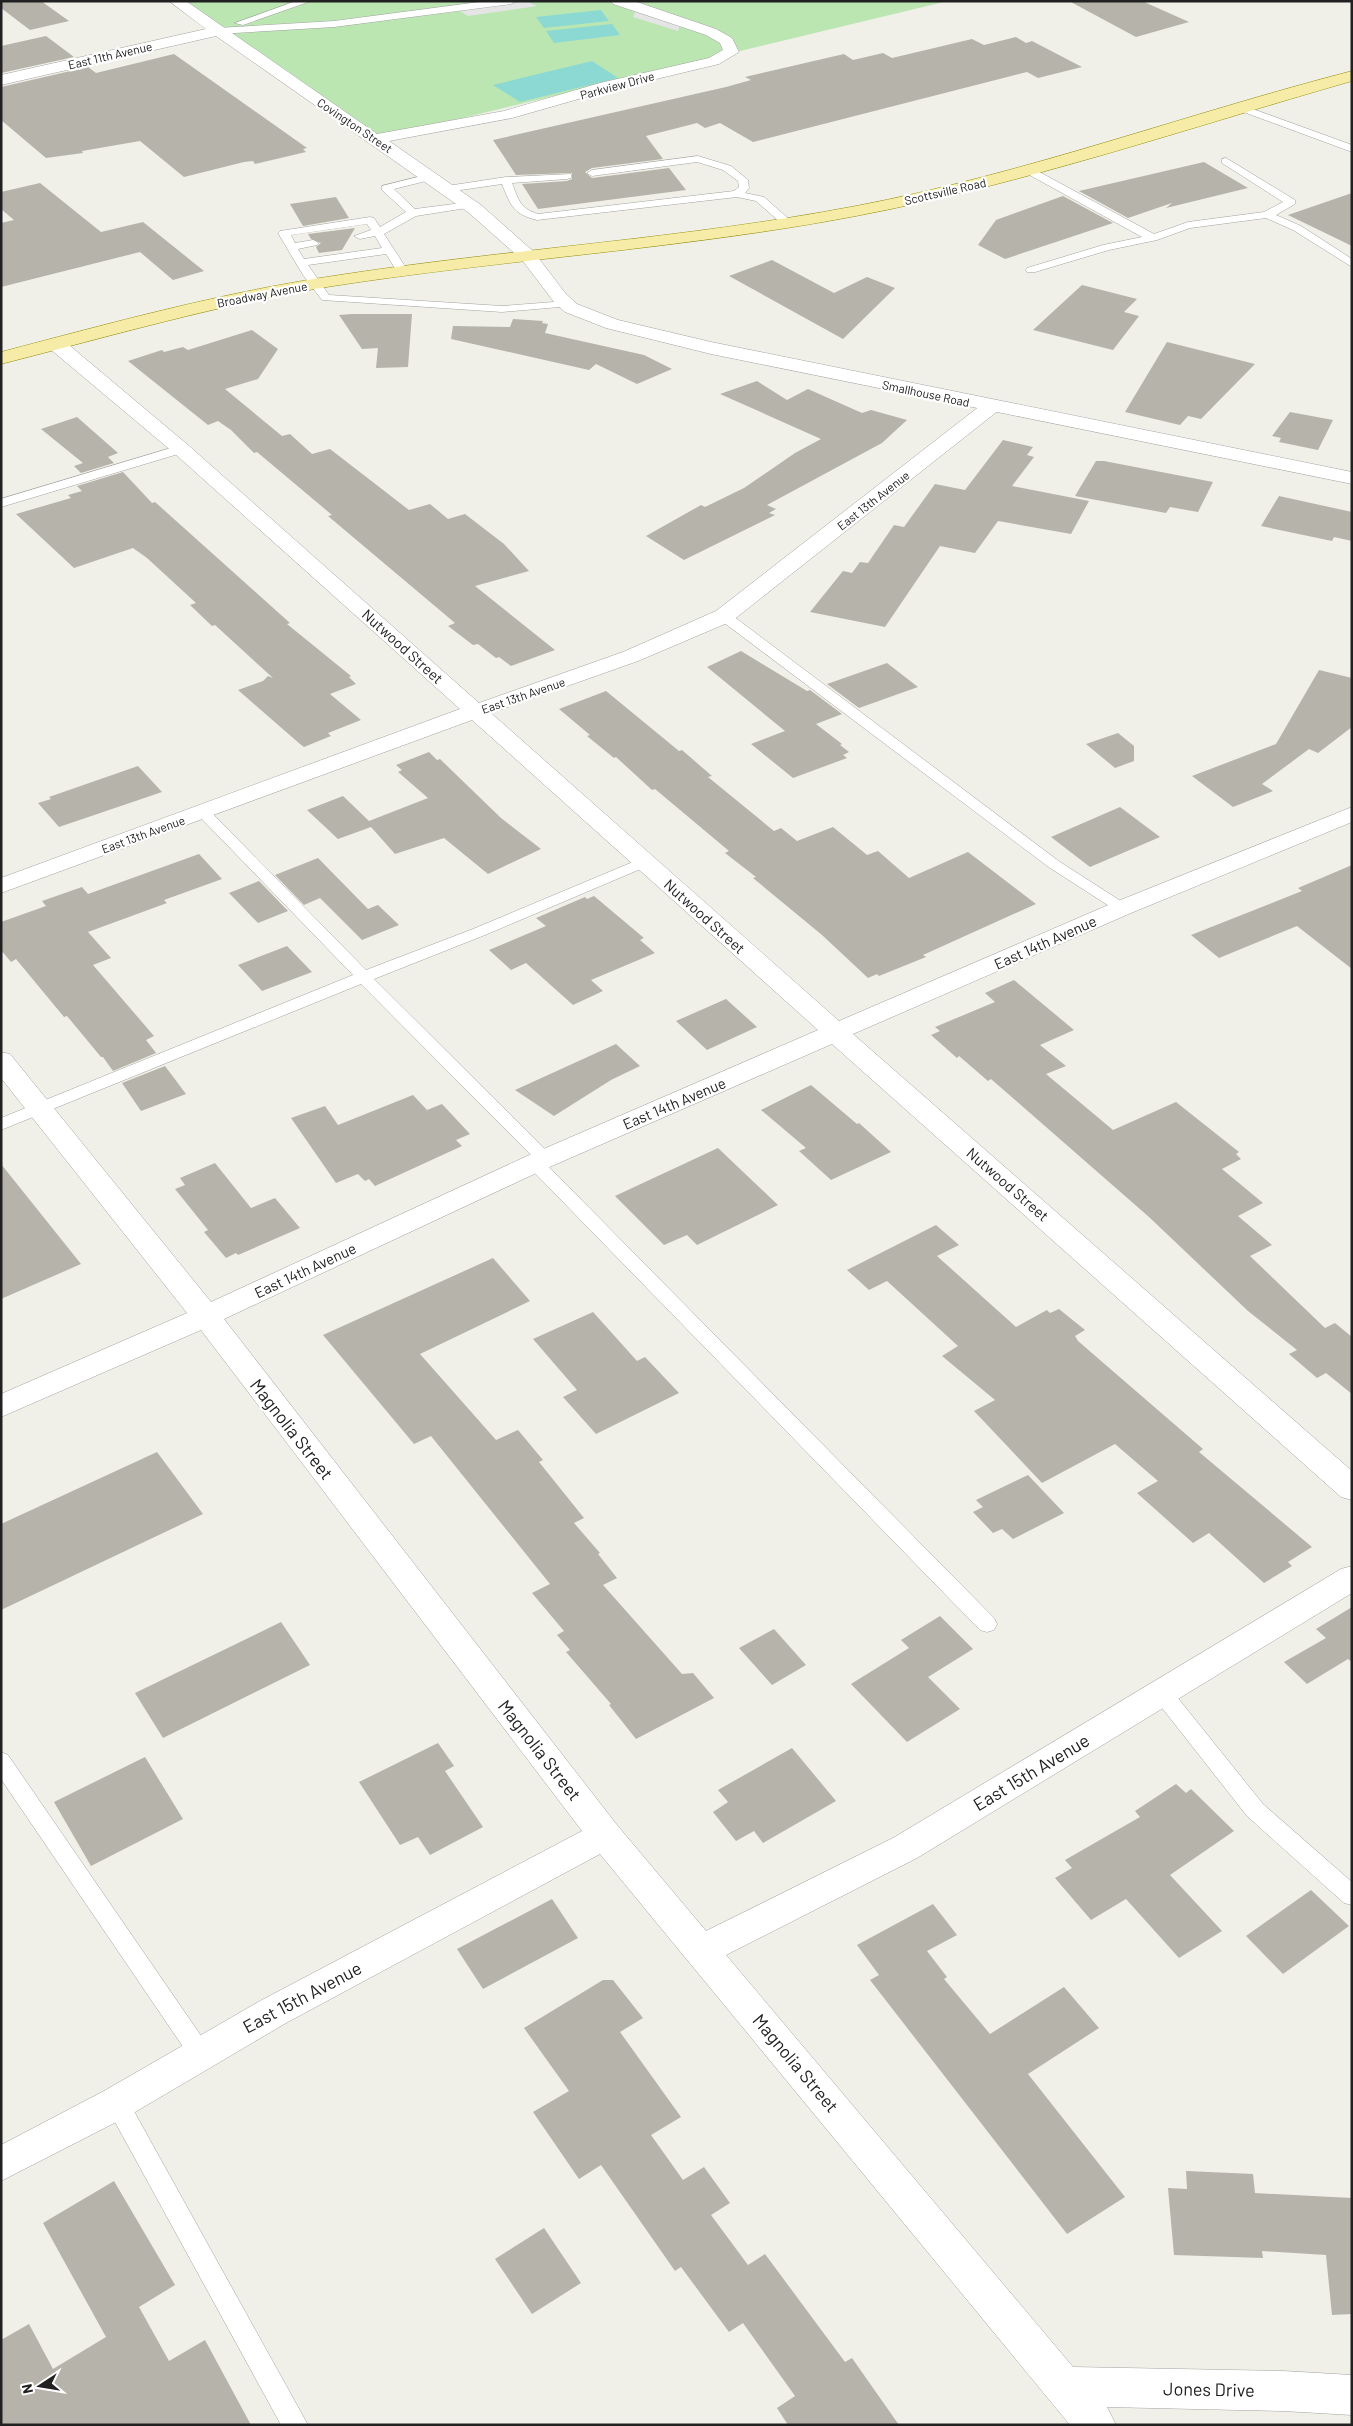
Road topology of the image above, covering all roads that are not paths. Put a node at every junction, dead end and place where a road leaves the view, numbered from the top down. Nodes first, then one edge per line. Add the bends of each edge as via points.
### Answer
1 (176, 1) edge
2 (306, 1) edge
3 (511, 1) edge
4 (618, 1) edge
5 (218, 30) junction
6 (1352, 76) edge
7 (1, 80) edge
8 (1242, 108) junction
9 (374, 139) junction
10 (1352, 149) edge
11 (1226, 161) dead end
12 (1028, 170) junction
13 (592, 173) dead end
14 (567, 176) dead end
15 (430, 177) junction
16 (506, 180) junction
17 (447, 189) junction
18 (737, 194) junction
19 (469, 205) junction
20 (413, 213) junction
21 (1267, 215) junction
22 (786, 222) junction
23 (379, 232) junction
24 (360, 236) dead end
25 (1153, 238) junction
26 (313, 243) dead end
27 (292, 247) junction
28 (389, 250) junction
29 (528, 256) junction
30 (301, 263) junction
31 (1352, 264) edge
32 (1031, 270) dead end
33 (402, 271) junction
34 (312, 284) junction
35 (567, 304) junction
36 (56, 344) junction
37 (1, 358) edge
38 (992, 406) junction
39 (181, 449) junction
40 (1352, 478) edge
41 (4, 500) edge
42 (724, 616) junction
43 (476, 711) junction
44 (203, 812) junction
45 (1352, 814) edge
46 (645, 862) junction
47 (1, 886) edge
48 (1122, 908) junction
49 (363, 977) junction
50 (836, 1033) junction
51 (1, 1060) edge
52 (39, 1108) junction
53 (1, 1124) edge
54 (540, 1161) junction
55 (206, 1316) junction
56 (1, 1406) edge
57 (1352, 1489) edge
58 (1352, 1578) edge
59 (987, 1624) dead end
60 (1162, 1693) junction
61 (3, 1767) edge
62 (605, 1835) junction
63 (1352, 1896) edge
64 (702, 1950) junction
65 (200, 2053) junction
66 (117, 2103) junction
67 (1, 2164) edge
68 (1065, 2386) junction
69 (1352, 2395) edge
70 (295, 2425) edge
71 (1096, 2425) edge

1 - 5 street, Covington Street
2 - 5 lane
3 - 5 lane via 334,24
4 - 9 street, Parkview Drive via 711,32 727,41 731,52 714,61 606,86 506,115
5 - 7 street, East 11th Avenue
5 - 9 street, Covington Street
6 - 8 main road, Scottsville Road
8 - 10 lane
8 - 12 main road, Scottsville Road
9 - 15 street, Covington Street
11 - 21 lane via 1291,202
12 - 22 main road, Scottsville Road via 934,194
12 - 25 lane
13 - 18 lane via 698,159 727,168 743,180 744,188
14 - 16 lane
15 - 17 street, Covington Street
15 - 20 lane via 386,188
16 - 17 lane
16 - 18 lane via 522,212 537,217
17 - 19 street, Covington Street
18 - 22 lane via 760,199
19 - 20 lane
19 - 29 street, Covington Street
20 - 23 lane
21 - 25 lane via 1188,224
21 - 31 lane via 1297,228
22 - 29 main road, Scottsville Road
23 - 24 lane
23 - 27 lane via 370,220 284,232
23 - 28 lane
25 - 32 lane via 1107,247
26 - 27 lane
27 - 30 lane
28 - 30 lane
28 - 33 lane
29 - 33 main road, Broadway Avenue
29 - 35 street, Smallhouse Road
30 - 34 lane
33 - 34 main road, Broadway Avenue
34 - 35 lane via 326,298 502,309
34 - 36 main road, Broadway Avenue via 199,306
35 - 38 street, Smallhouse Road via 588,316 641,332
36 - 37 main road, Broadway Avenue
36 - 39 street, Nutwood Street
38 - 40 street, Smallhouse Road
38 - 42 street, East 13th Avenue
39 - 41 lane
39 - 43 street, Nutwood Street
42 - 43 street, East 13th Avenue via 614,663
42 - 48 lane via 1055,865
43 - 44 street, East 13th Avenue
43 - 46 street, Nutwood Street
44 - 47 street, East 13th Avenue
44 - 49 lane
45 - 48 street, East 14th Avenue
46 - 49 lane
46 - 50 street, Nutwood Street
48 - 50 street, East 14th Avenue
49 - 52 lane
49 - 54 lane
50 - 54 street, East 14th Avenue
50 - 57 street, Nutwood Street
51 - 52 street, Magnolia Street
52 - 53 lane
52 - 55 street, Magnolia Street
54 - 55 street, East 14th Avenue
54 - 59 lane via 798,1433
55 - 56 street, East 14th Avenue
55 - 62 street, Magnolia Street
58 - 60 street, East 15th Avenue
60 - 63 lane via 1255,1810
60 - 64 street, East 15th Avenue via 905,1848
61 - 65 lane
62 - 64 street, Magnolia Street
62 - 65 street, East 15th Avenue
64 - 68 street, Magnolia Street
65 - 66 street, East 15th Avenue
66 - 67 street, East 15th Avenue
66 - 70 lane
68 - 69 street, Jones Drive
68 - 71 street, Magnolia Street

